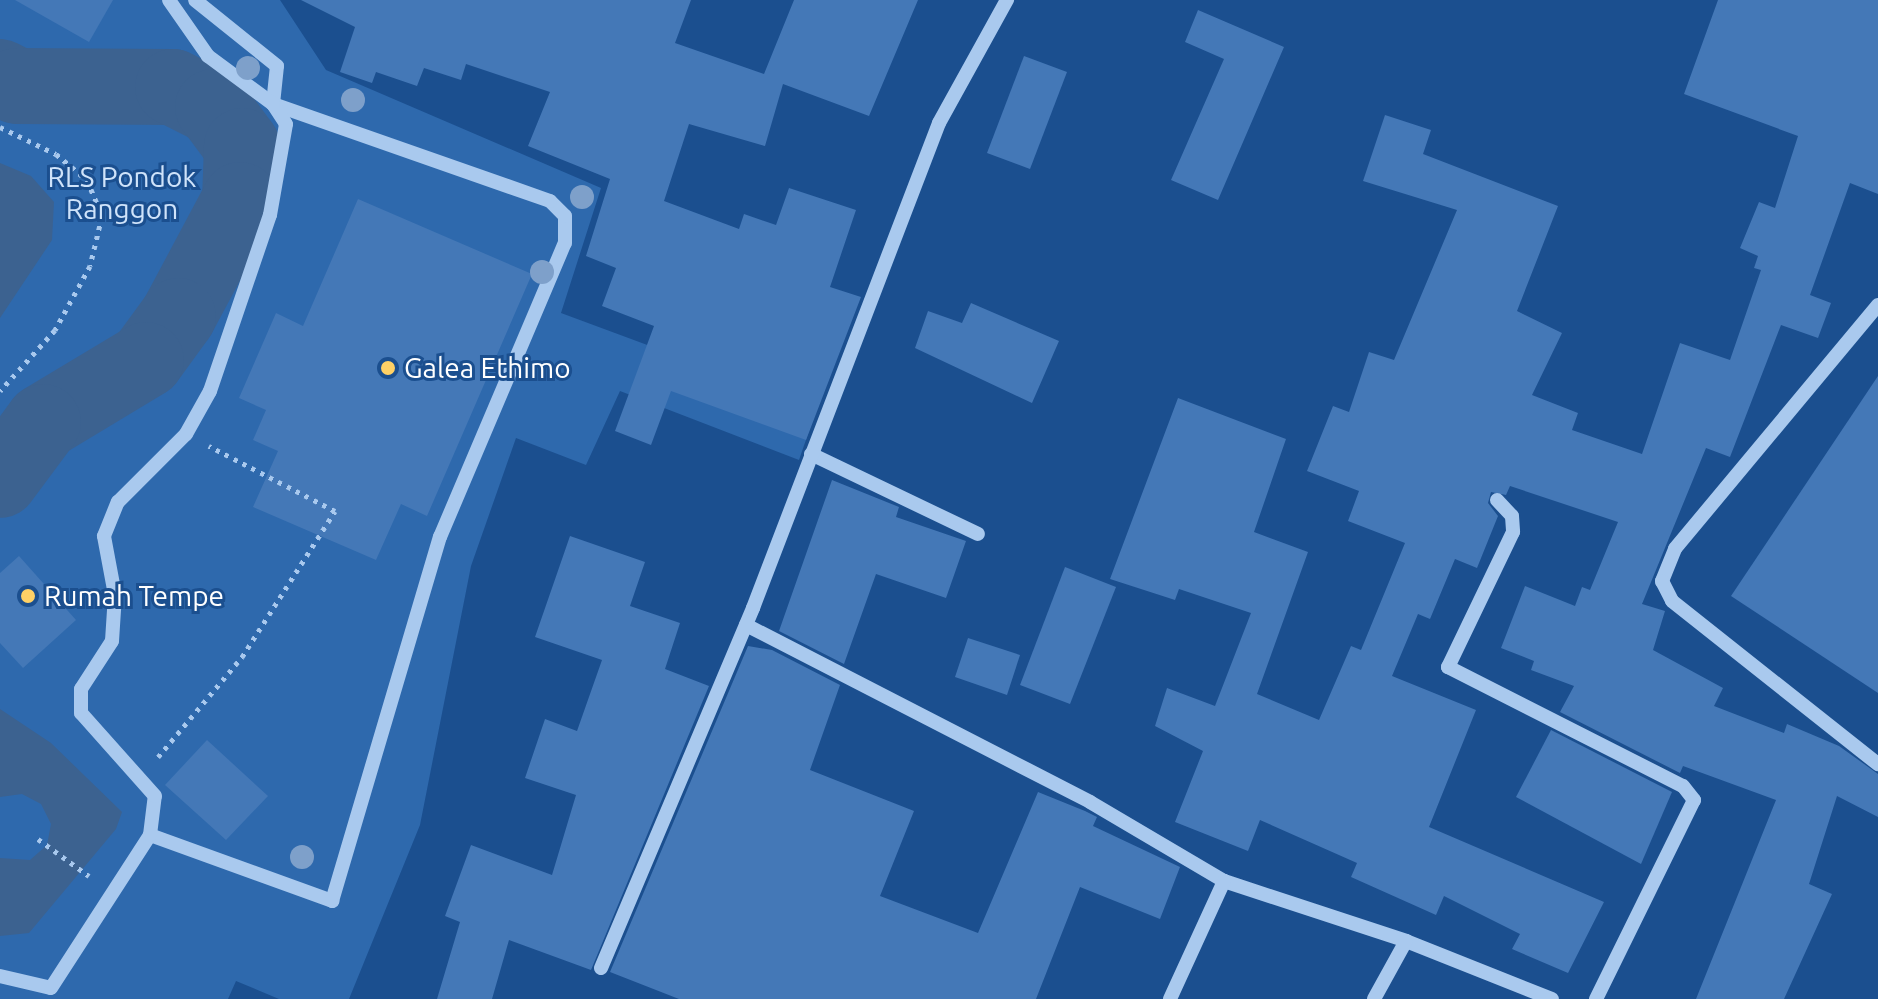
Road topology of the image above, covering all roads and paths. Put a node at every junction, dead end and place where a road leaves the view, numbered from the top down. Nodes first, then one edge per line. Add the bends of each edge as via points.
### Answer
1 (169, 0) edge
2 (195, 0) edge
3 (1007, 0) edge
4 (273, 104) junction
5 (0, 127) edge
6 (1878, 305) edge
7 (0, 391) edge
8 (186, 434) junction
9 (811, 454) junction
10 (1497, 500) dead end
11 (978, 534) dead end
12 (746, 625) junction
13 (1878, 764) edge
14 (140, 779) junction
15 (150, 835) junction
16 (38, 839) dead end
17 (89, 875) dead end
18 (1224, 881) junction
19 (1406, 941) junction
20 (601, 968) dead end
21 (0, 976) edge
22 (1170, 999) edge
23 (1374, 999) edge
24 (1552, 999) edge
25 (1596, 999) edge

1 - 4 street via 208,56
2 - 4 street via 277,66
3 - 9 street via 939,123
4 - 8 street via 286,124 270,215 210,391
4 - 15 street via 550,201 565,216 565,243 440,537 332,901
5 - 7 path via 56,154 87,180 102,216 90,266 55,330
6 - 13 street via 1675,549 1662,581 1672,601
8 - 14 street via 113,513 104,536 115,595 112,641 81,689 81,713
8 - 14 path via 335,511 242,657
9 - 11 street
9 - 12 street
10 - 25 street via 1512,516 1513,532 1448,667 1683,786 1694,800
12 - 18 street via 1090,802
12 - 20 street
14 - 15 street via 155,796
15 - 21 street via 51,988
16 - 17 path
18 - 19 street
18 - 22 street
19 - 23 street
19 - 24 street

